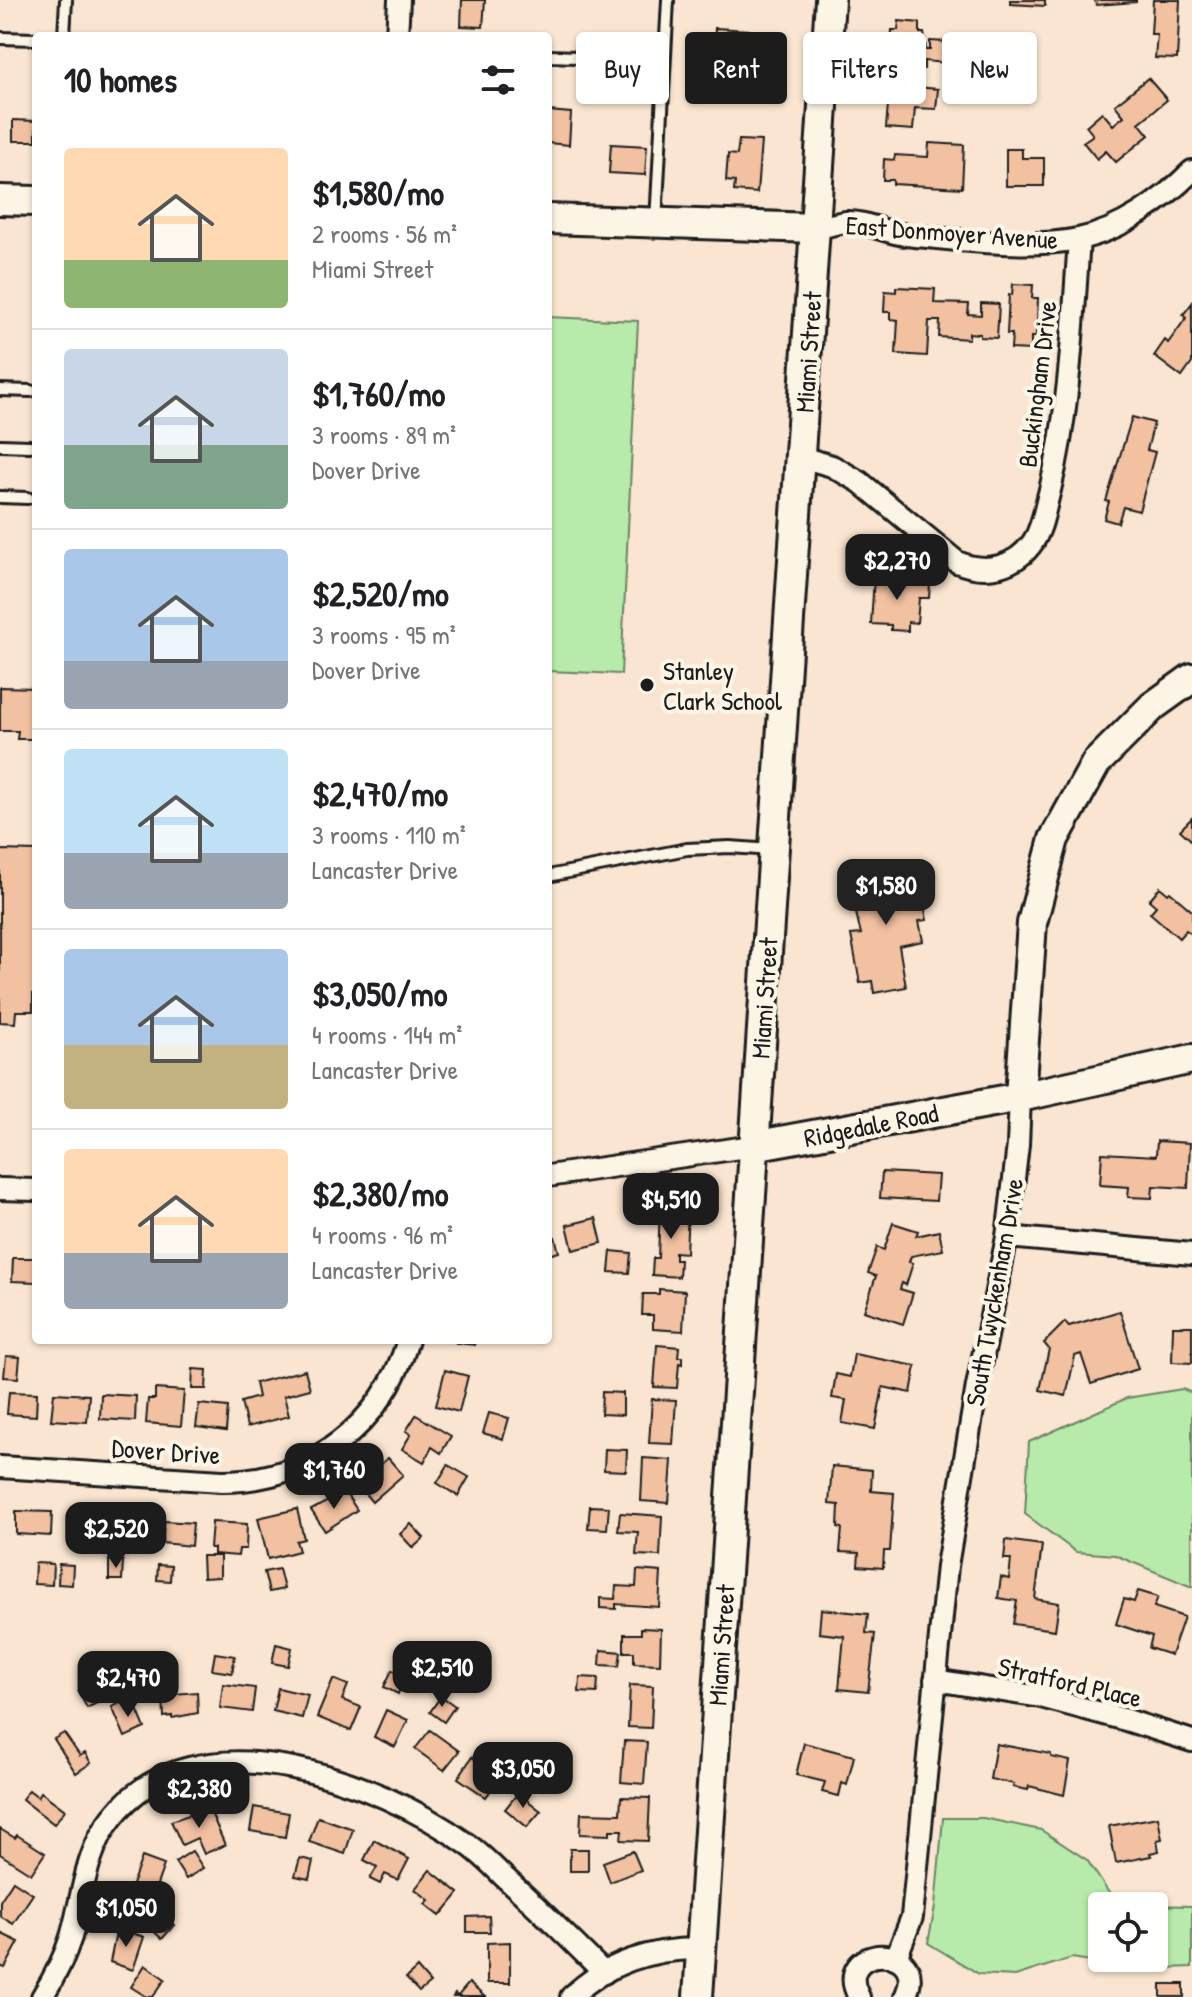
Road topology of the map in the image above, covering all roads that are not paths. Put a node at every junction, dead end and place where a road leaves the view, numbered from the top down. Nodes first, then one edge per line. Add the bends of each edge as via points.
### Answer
1 (66, 0) edge
2 (399, 0) edge
3 (668, 0) edge
4 (830, 0) edge
5 (64, 32) edge
6 (397, 32) edge
7 (666, 32) edge
8 (0, 38) edge
9 (32, 39) edge
10 (552, 56) edge
11 (576, 57) edge
12 (662, 104) edge
13 (1192, 171) edge
14 (0, 200) edge
15 (32, 201) edge
16 (552, 219) edge
17 (656, 223) junction
18 (816, 228) junction
19 (1079, 239) junction
20 (0, 390) edge
21 (31, 391) dead end
22 (0, 445) edge
23 (30, 446) dead end
24 (801, 457) junction
25 (0, 497) edge
26 (28, 498) dead end
27 (1192, 678) edge
28 (774, 850) junction
29 (552, 875) edge
30 (1192, 1059) edge
31 (1020, 1097) junction
32 (753, 1146) junction
33 (552, 1175) edge
34 (0, 1189) edge
35 (32, 1190) edge
36 (1007, 1237) junction
37 (1192, 1254) edge
38 (406, 1344) edge
39 (0, 1467) edge
40 (935, 1680) junction
41 (1192, 1741) edge
42 (701, 1949) junction
43 (896, 1958) junction
44 (604, 1973) junction
45 (42, 1997) edge
46 (571, 1997) edge
47 (698, 1997) edge
48 (859, 1997) edge
49 (905, 1997) edge

1 - 5 lane
2 - 6 street
3 - 7 lane
4 - 18 street, Miami Street
8 - 9 lane
10 - 11 lane
12 - 17 lane
13 - 19 street, East Donmoyer Avenue via 1143,211
14 - 15 street
16 - 17 street, East Donmoyer Avenue
17 - 18 street, East Donmoyer Avenue
18 - 19 street, East Donmoyer Avenue via 848,222 902,235 1034,243
18 - 24 street, Miami Street
19 - 24 street, Buckingham Drive via 1059,451 1040,529 1018,558 994,568 957,562 860,482
20 - 21 lane
22 - 23 lane
24 - 28 street, Miami Street
25 - 26 lane
27 - 31 street, South Twyckenham Drive via 1153,706 1096,763 1054,839 1032,923
28 - 29 lane via 687,849
28 - 32 street, Miami Street
30 - 31 street, Ridgedale Road
31 - 32 street, Ridgedale Road
31 - 36 street, South Twyckenham Drive
32 - 33 street, Ridgedale Road
32 - 42 street, Miami Street
34 - 35 street
36 - 37 street
36 - 40 street, South Twyckenham Drive via 961,1475
38 - 39 street, Dover Drive via 393,1379 361,1422 338,1444 293,1470 222,1481
40 - 41 street, Stratford Place via 1041,1697
40 - 43 street, South Twyckenham Drive via 912,1917
42 - 44 street via 651,1953
42 - 47 street, Miami Street
43 - 48 street via 879,1954 863,1961 855,1976
43 - 49 street via 909,1979
44 - 45 street via 470,1845 409,1809 371,1791 287,1767 214,1763 147,1785 112,1818 97,1839 71,1937
44 - 46 street

